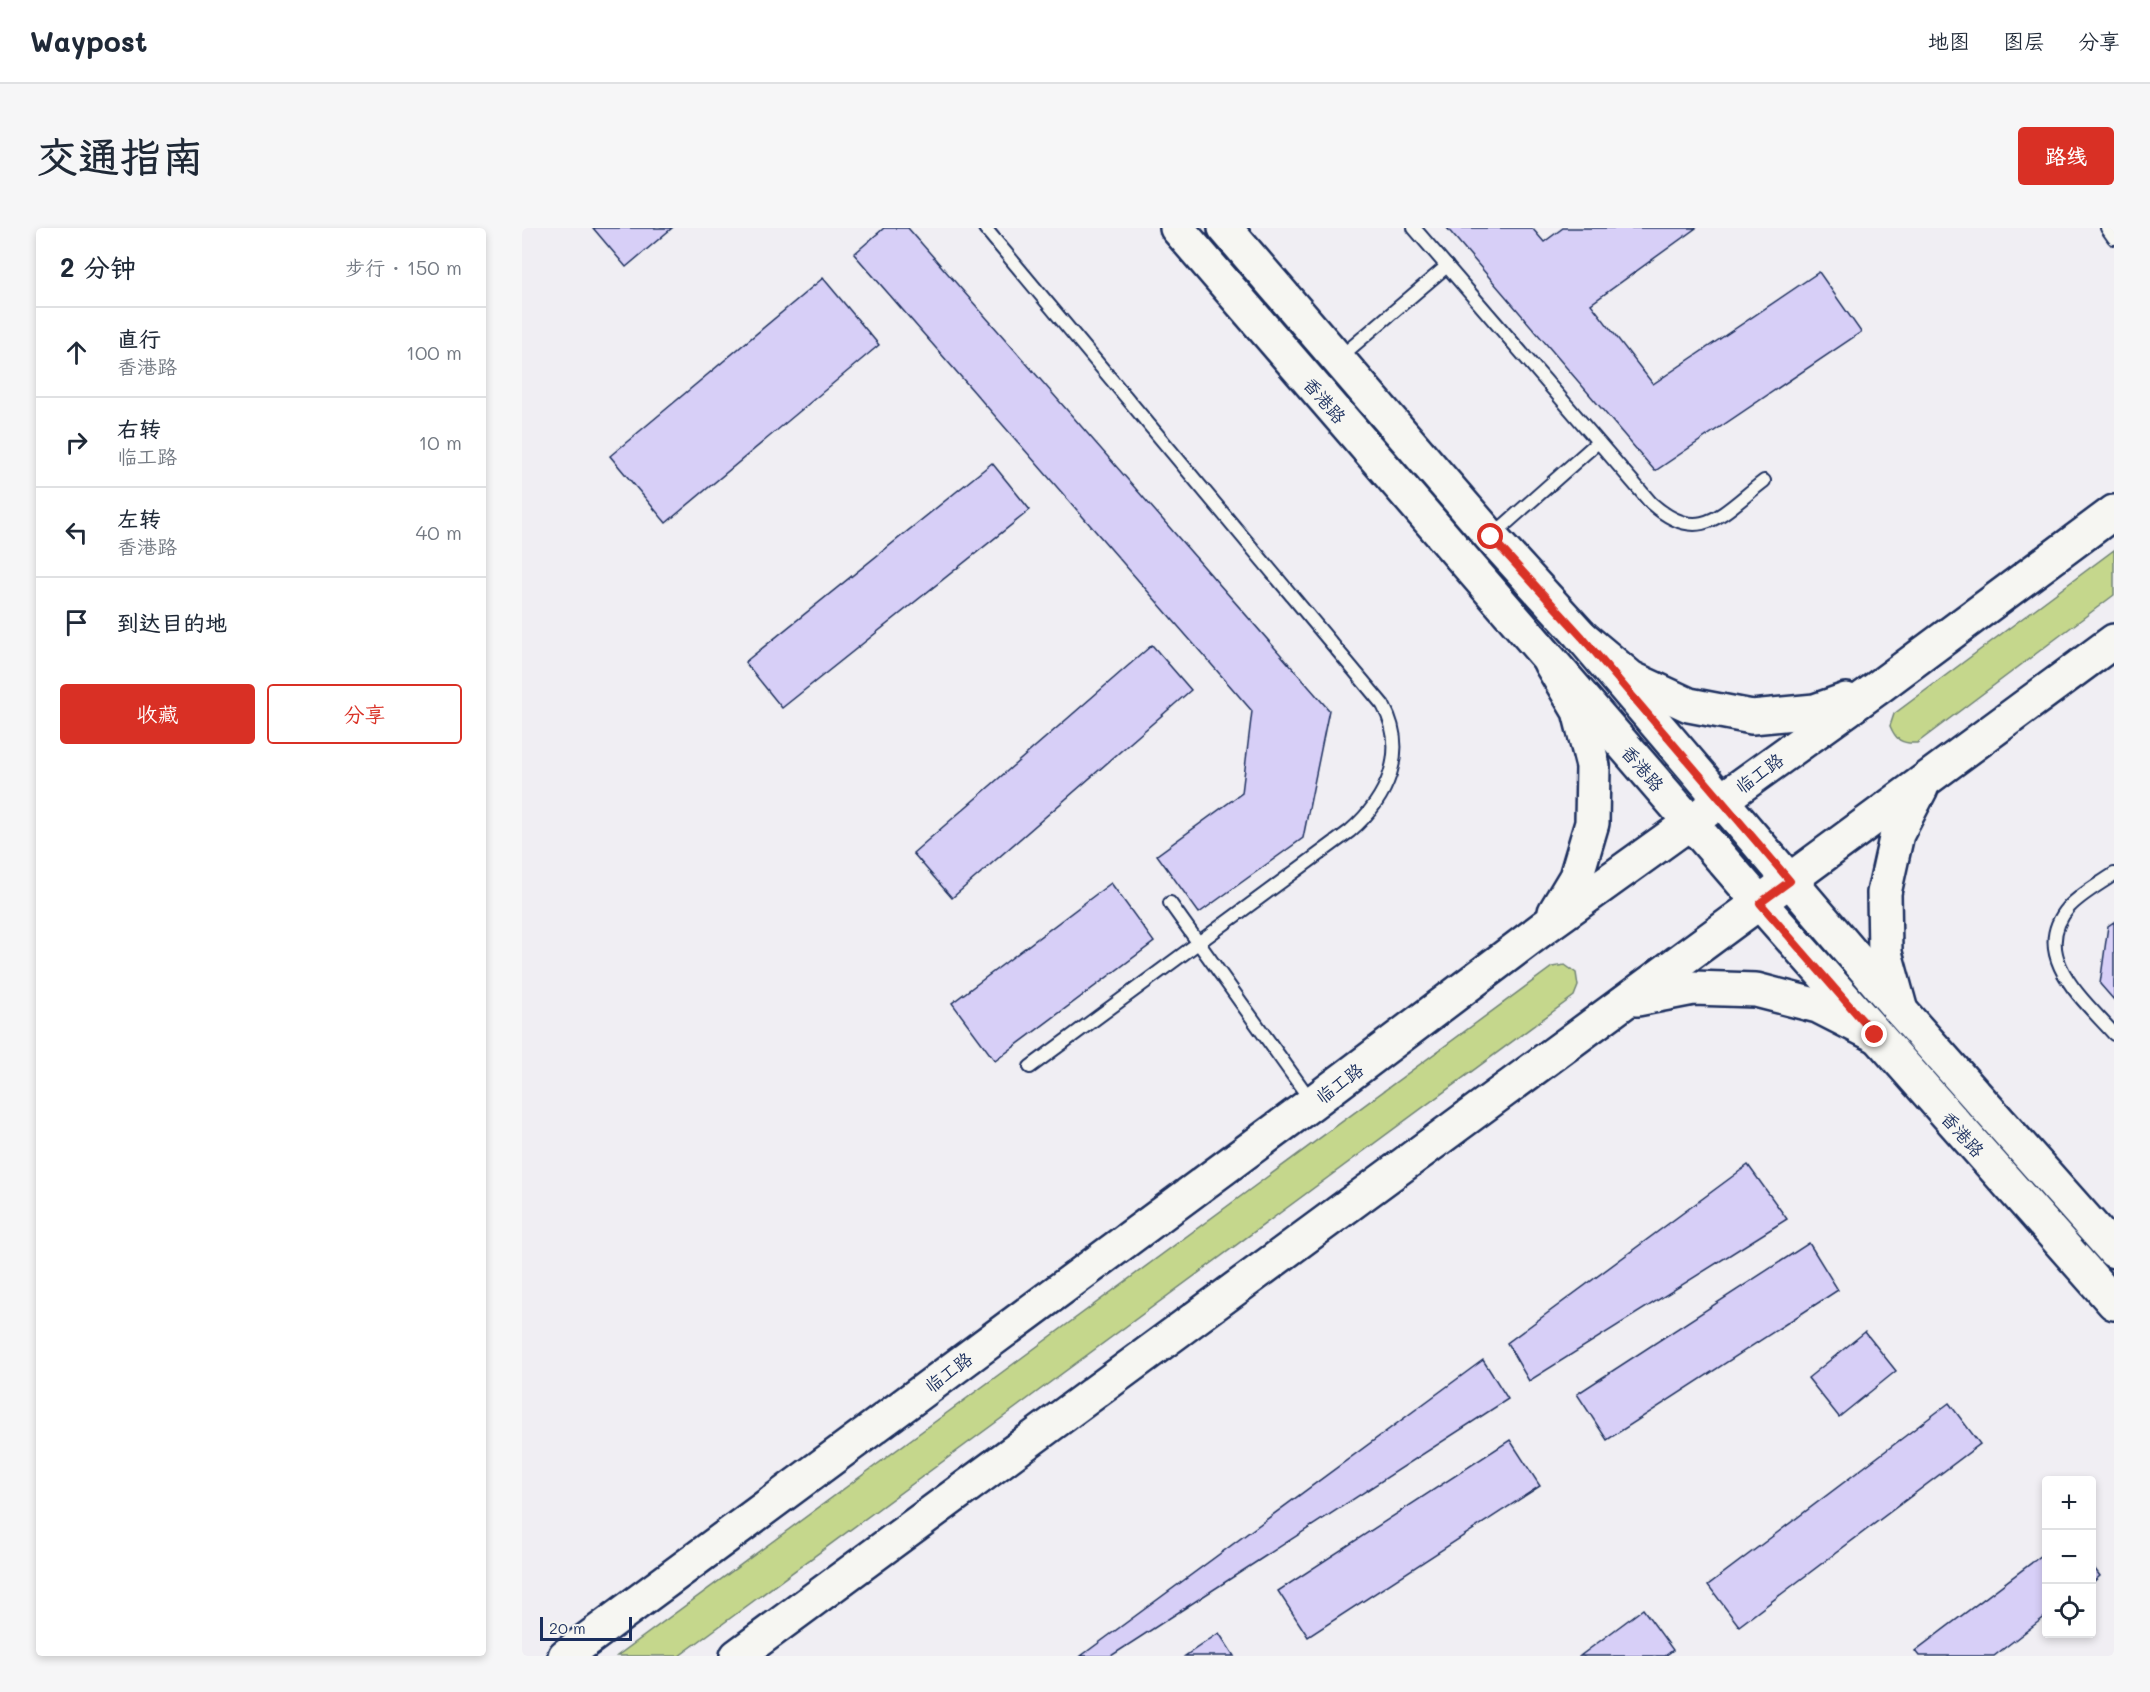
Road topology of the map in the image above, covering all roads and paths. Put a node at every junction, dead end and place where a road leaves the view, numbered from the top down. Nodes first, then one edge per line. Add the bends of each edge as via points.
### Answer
1 (985, 228) edge
2 (1177, 228) edge
3 (1225, 228) edge
4 (1414, 228) edge
5 (2107, 228) edge
6 (2114, 238) edge
7 (1447, 267) junction
8 (1338, 359) junction
9 (1598, 442) junction
10 (1764, 481) dead end
11 (2114, 512) edge
12 (1491, 537) junction
13 (1582, 637) junction
14 (2114, 641) edge
15 (1550, 662) junction
16 (1876, 689) junction
17 (1925, 781) junction
18 (1721, 800) junction
19 (1690, 822) junction
20 (2114, 874) edge
21 (1790, 881) junction
22 (1170, 903) dead end
23 (1760, 903) junction
24 (1546, 926) junction
25 (1198, 943) junction
26 (1629, 1000) junction
27 (1901, 1011) junction
28 (2114, 1034) edge
29 (1875, 1035) junction
30 (1030, 1067) dead end
31 (1312, 1103) junction
32 (2114, 1251) edge
33 (2114, 1303) edge
34 (565, 1656) edge
35 (737, 1656) edge

1 - 25 lane via 1388,715 1392,769 1386,787 1367,816
2 - 15 main road, 香港路
3 - 8 main road, 香港路
4 - 7 lane
5 - 6 lane
7 - 8 lane
7 - 9 lane
8 - 12 main road, 香港路
9 - 10 lane via 1664,515 1695,526 1710,522
9 - 12 lane
11 - 16 main road, 临工路
12 - 13 main road, 香港路
13 - 16 main road via 1631,678 1689,705 1752,717 1815,711
13 - 18 main road, 香港路
14 - 17 main road
15 - 19 main road, 香港路
15 - 24 main road via 1579,711 1593,766 1593,823 1576,878
16 - 18 main road, 临工路
17 - 21 main road
17 - 27 main road via 1897,834 1884,893 1885,953
18 - 19 main road, 临工路
18 - 21 main road, 香港路
19 - 23 main road, 香港路
19 - 24 main road, 临工路
20 - 28 lane via 2070,906 2059,922 2054,941 2057,961 2068,981
21 - 23 main road
21 - 27 main road, 香港路
22 - 25 lane
23 - 26 main road
23 - 29 main road, 香港路
24 - 31 main road, 临工路
25 - 30 lane
25 - 31 lane
26 - 29 main road via 1693,988 1756,990 1818,1006
26 - 35 main road
27 - 32 main road, 香港路
29 - 33 main road, 香港路
31 - 34 main road, 临工路

